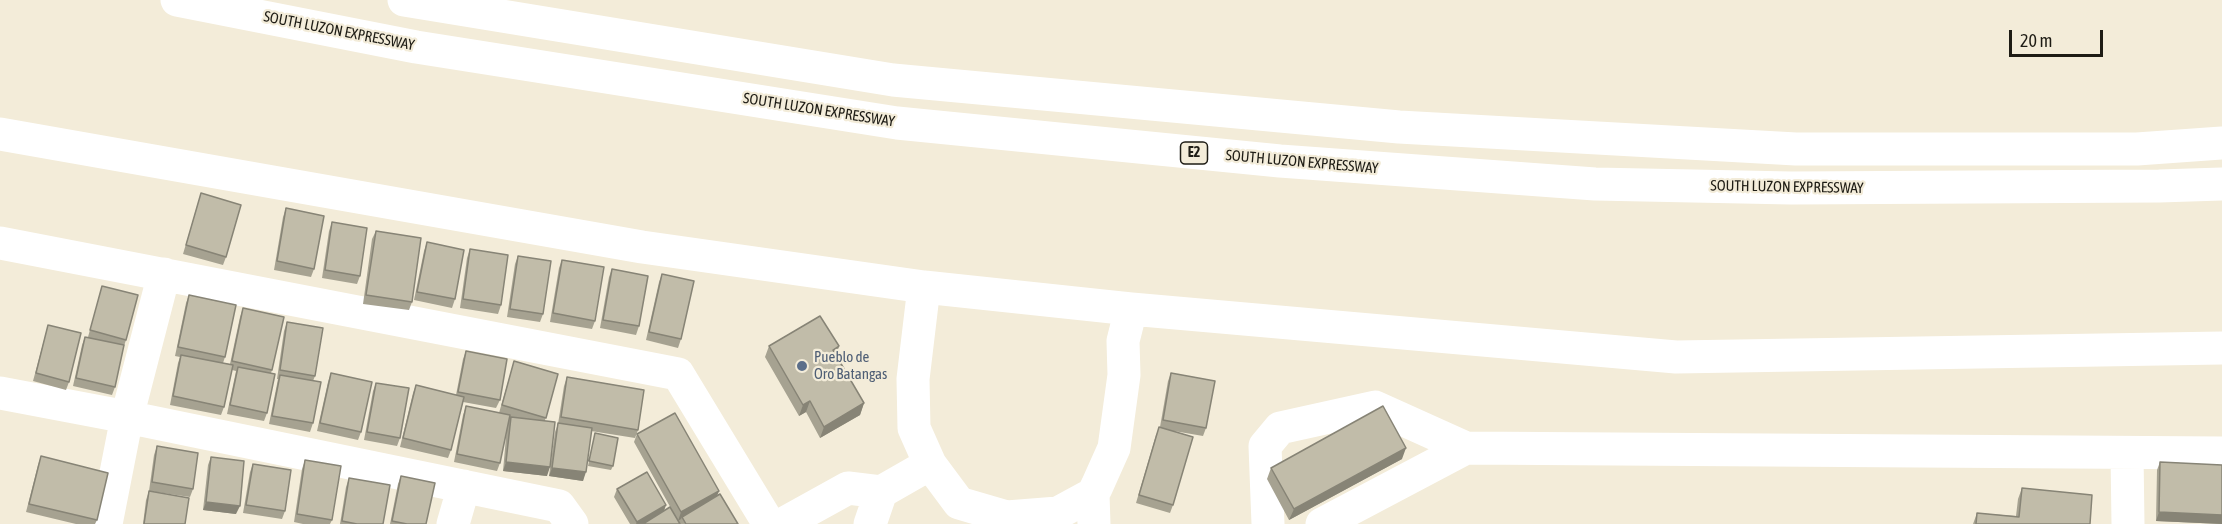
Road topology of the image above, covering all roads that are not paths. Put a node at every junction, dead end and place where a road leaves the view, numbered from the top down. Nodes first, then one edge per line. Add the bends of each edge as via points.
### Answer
1 (177, 0) edge
2 (404, 0) edge
3 (0, 134) edge
4 (2222, 144) edge
5 (2222, 184) edge
6 (0, 243) edge
7 (164, 274) junction
8 (924, 287) junction
9 (1131, 309) junction
10 (2222, 348) edge
11 (0, 393) edge
12 (127, 417) junction
13 (1466, 447) junction
14 (2127, 453) junction
15 (2222, 453) edge
16 (930, 464) junction
17 (464, 486) junction
18 (881, 492) junction
19 (1094, 509) edge
20 (106, 524) edge
21 (453, 524) edge
22 (572, 524) edge
23 (769, 524) edge
24 (783, 524) edge
25 (870, 524) edge
26 (1268, 524) edge
27 (1322, 524) edge
28 (2128, 524) edge

1 - 5 main road, SOUTH LUZON EXPRESSWAY / E2 via 416,46 897,123 1280,161 1595,184 1791,188
2 - 4 main road via 893,80 1399,127 1796,148 2137,149
3 - 8 main road via 642,247
6 - 7 main road
7 - 12 main road
7 - 23 main road via 678,374
8 - 9 main road
8 - 16 main road via 913,379 914,428
9 - 10 main road via 1677,357
9 - 19 main road via 1123,341 1124,375 1114,448
11 - 12 main road
12 - 17 main road
12 - 20 main road
13 - 14 main road
13 - 26 main road via 1375,408 1280,428 1265,446
13 - 27 main road
14 - 15 main road
14 - 28 main road
16 - 18 main road
16 - 19 main road via 959,503 1007,517
17 - 21 main road
17 - 22 main road via 559,506
18 - 24 main road via 848,488
18 - 25 main road

